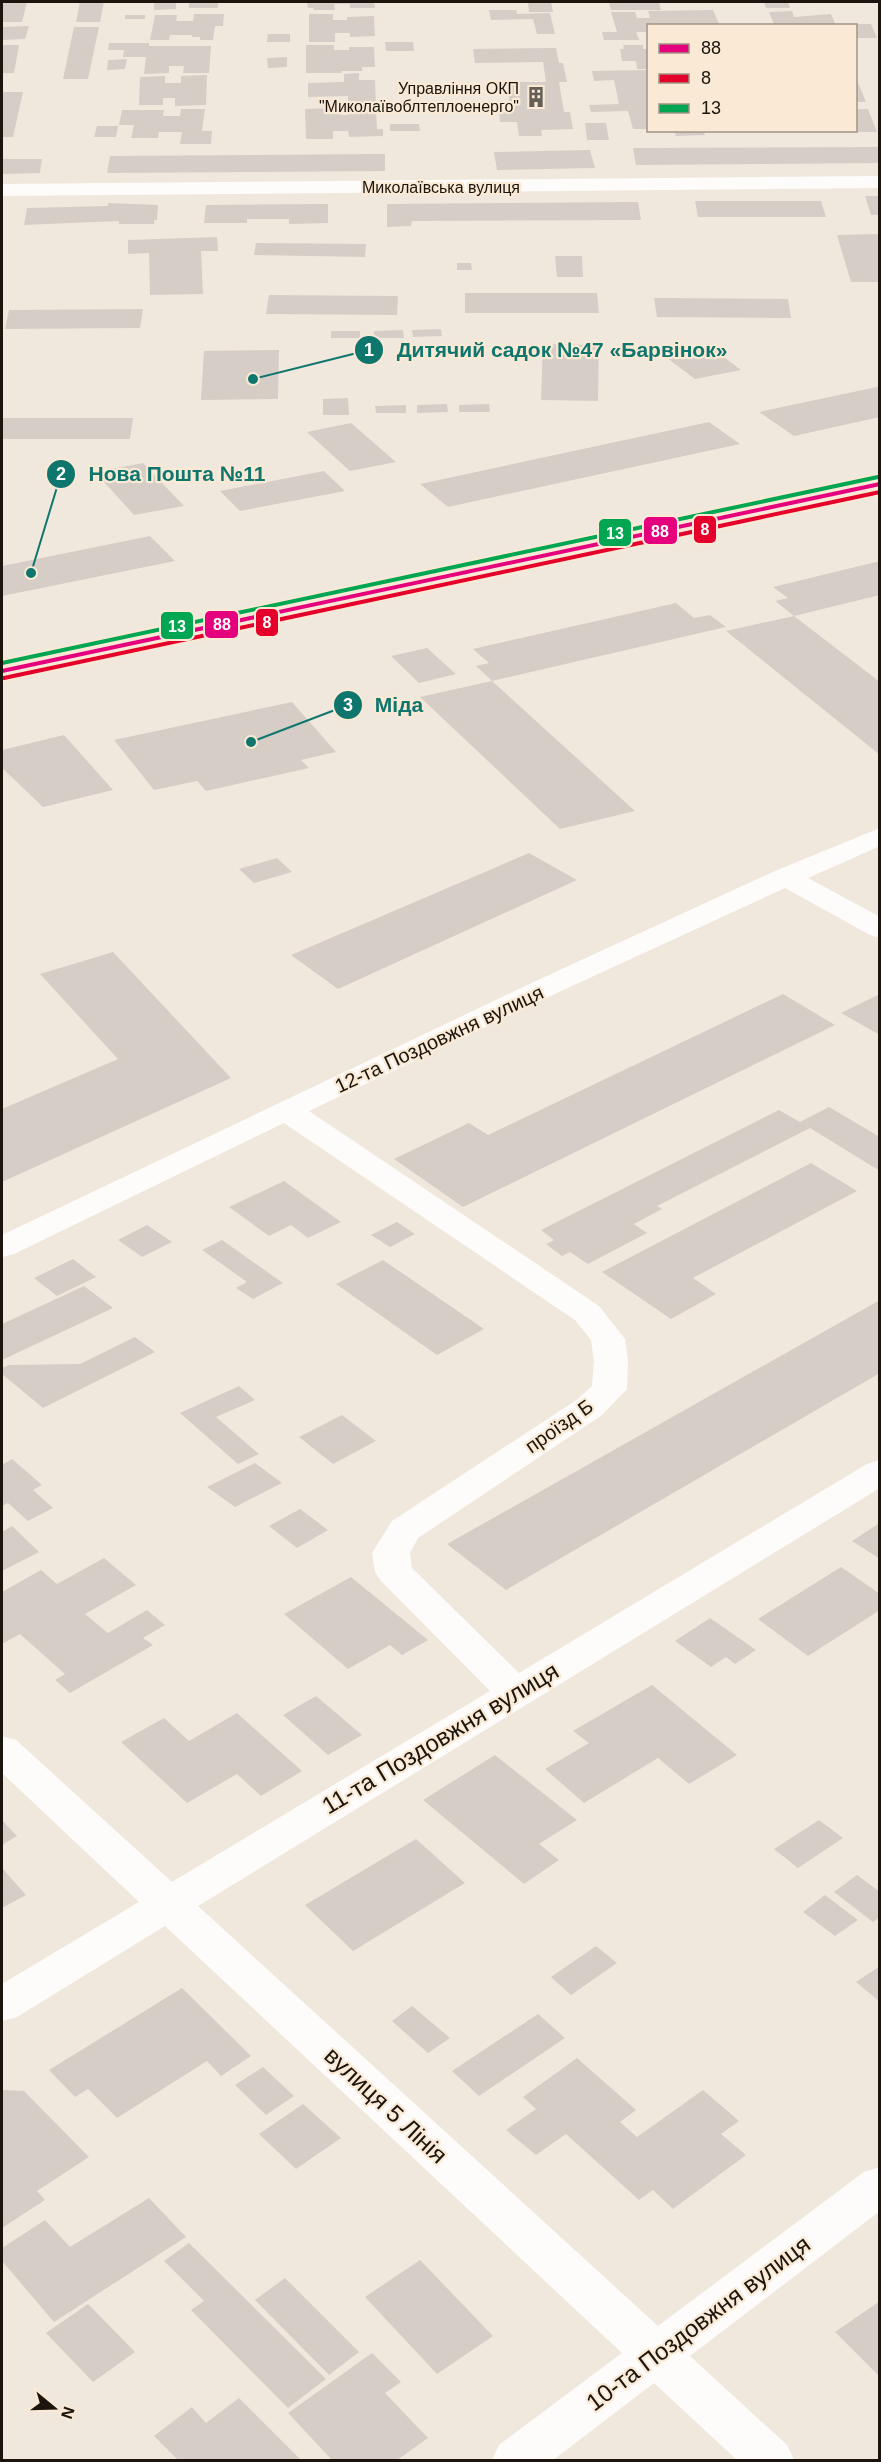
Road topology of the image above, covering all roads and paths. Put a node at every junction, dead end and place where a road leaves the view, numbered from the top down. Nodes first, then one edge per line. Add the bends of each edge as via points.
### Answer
1 (879, 182) edge
2 (2, 190) edge
3 (879, 484) edge
4 (2, 671) edge
5 (879, 836) edge
6 (785, 877) junction
7 (879, 929) edge
8 (285, 1110) junction
9 (2, 1247) edge
10 (879, 1472) edge
11 (514, 1692) junction
12 (2, 1750) edge
13 (168, 1905) junction
14 (2, 2005) edge
15 (879, 2185) edge
16 (657, 2356) junction
17 (516, 2460) edge
18 (770, 2460) edge

1 - 2 street, Миколаївська вулиця
3 - 4 street
5 - 6 street, 12-та Поздовжня вулиця
6 - 7 street
6 - 8 street, 12-та Поздовжня вулиця
8 - 9 street, 12-та Поздовжня вулиця
8 - 11 street, проїзд Б via 587,1312 608,1339 611,1370 609,1389 603,1395 405,1530 391,1553 394,1572
10 - 11 street, 11-та Поздовжня вулиця
11 - 13 street, 11-та Поздовжня вулиця
12 - 13 street, вулиця 5 Лінія
13 - 14 street, 11-та Поздовжня вулиця
13 - 16 street, вулиця 5 Лінія
15 - 16 street, 10-та Поздовжня вулиця
16 - 17 street, 10-та Поздовжня вулиця
16 - 18 street, вулиця 5 Лінія

